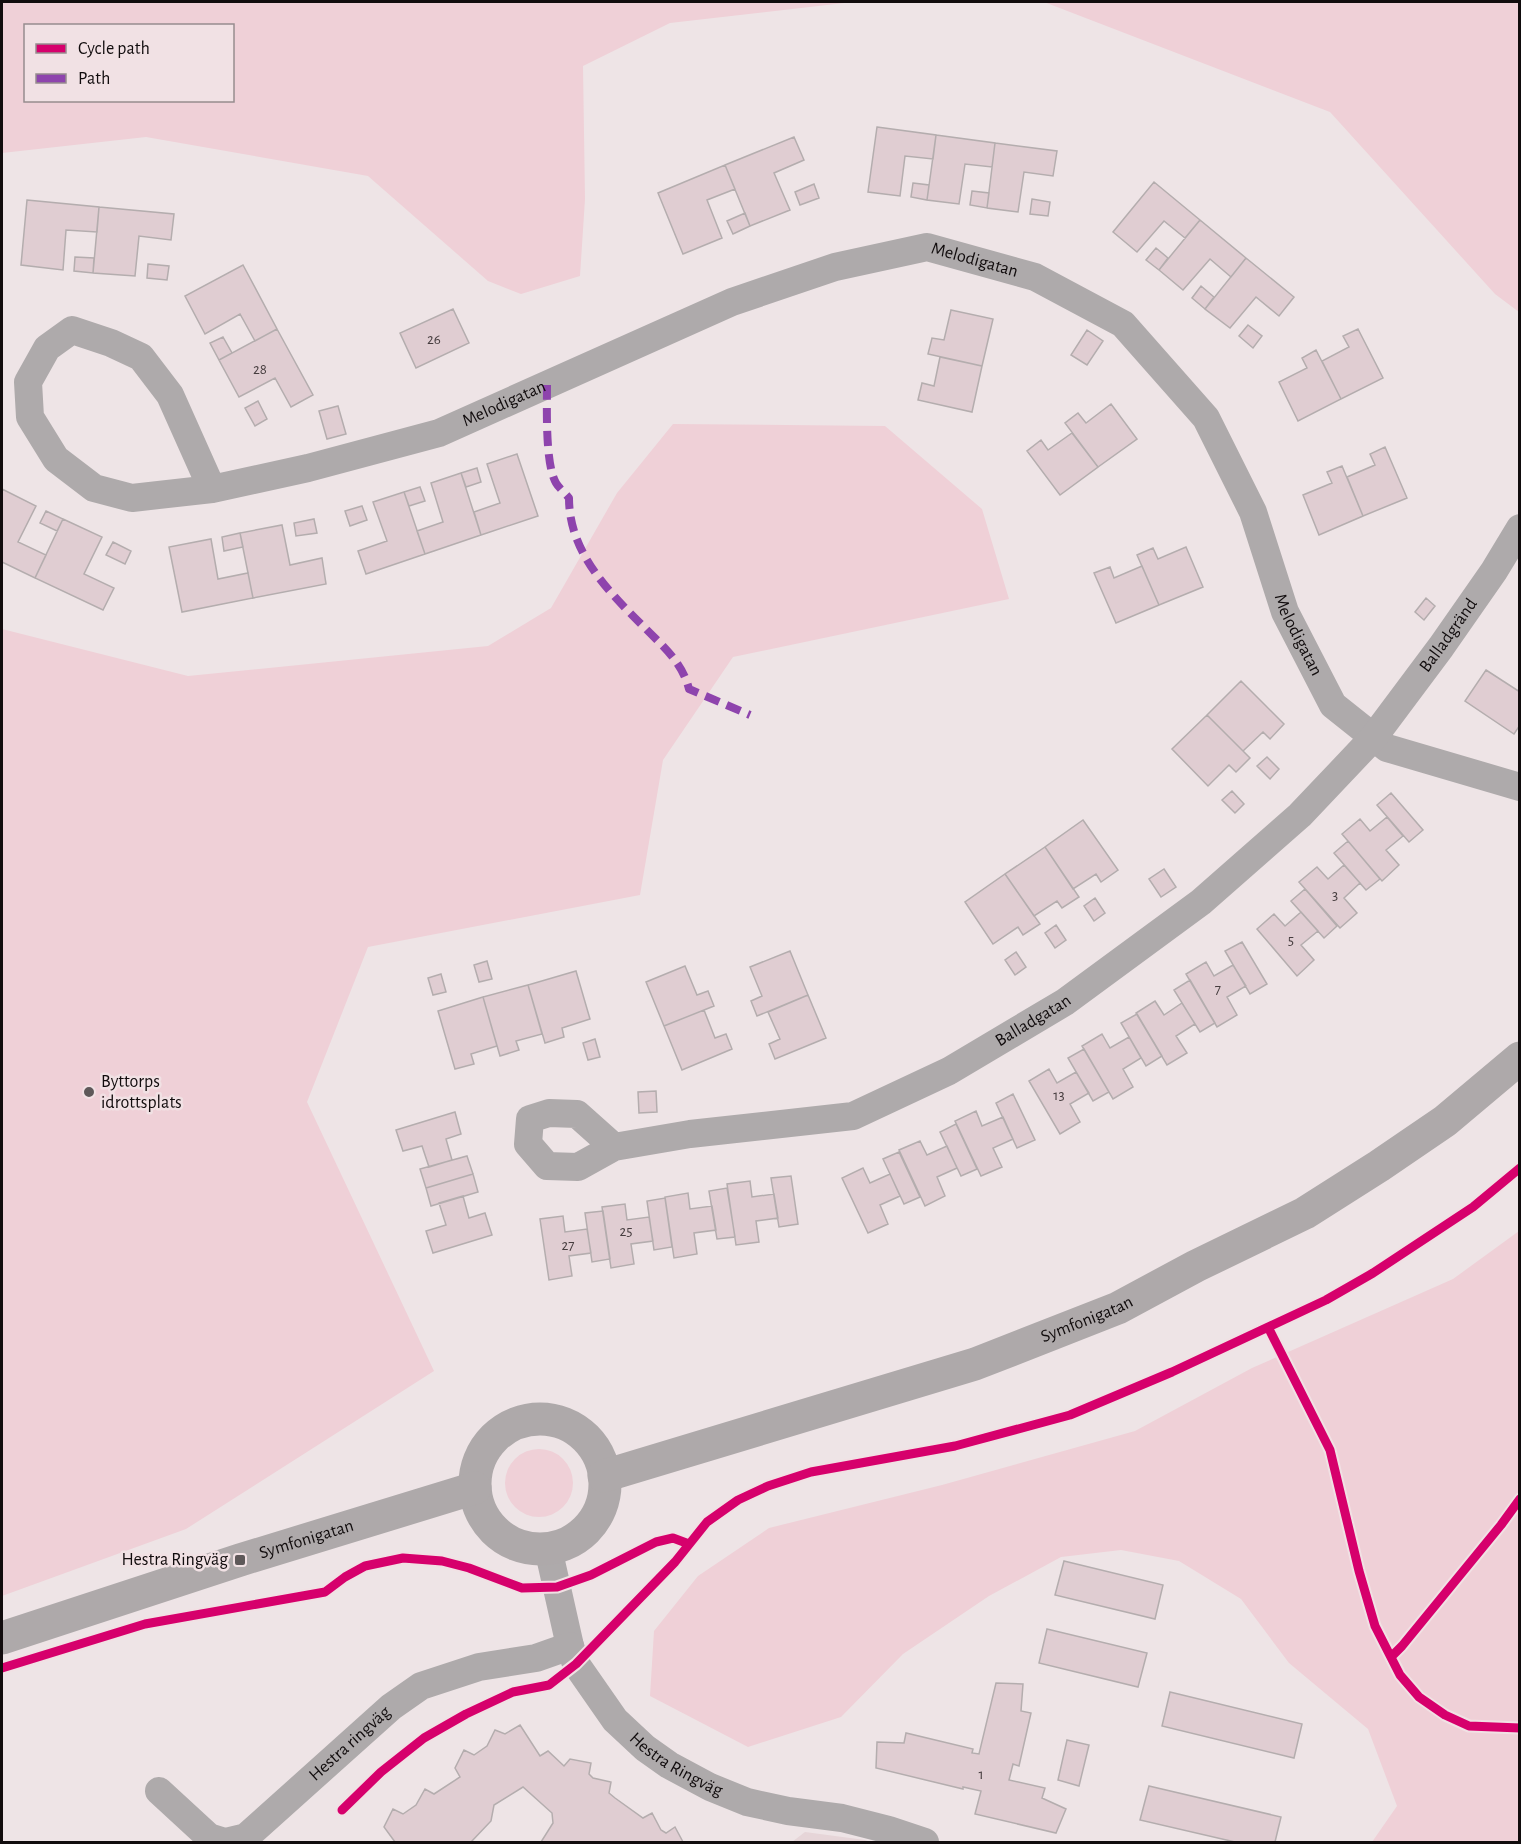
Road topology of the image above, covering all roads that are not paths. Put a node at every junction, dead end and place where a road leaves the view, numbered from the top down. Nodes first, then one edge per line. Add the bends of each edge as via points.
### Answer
1 (212, 489) junction
2 (1520, 528) edge
3 (1373, 738) junction
4 (1520, 787) edge
5 (1520, 1058) edge
6 (614, 1147) dead end
7 (604, 1476) junction
8 (475, 1488) junction
9 (548, 1548) junction
10 (2, 1638) edge
11 (570, 1646) junction
12 (159, 1791) dead end
13 (925, 1842) edge

1 - 1 street, Melodigatan via 170,394 141,357 72,330 47,348 28,382 30,417 56,459 93,488 132,498
1 - 3 street, Melodigatan via 439,433 732,302 835,267 927,247 1035,277 1123,324 1206,418 1252,512 1285,612 1333,705
2 - 3 street, Balladgränd via 1448,638
3 - 4 street, Melodigatan via 1387,748
3 - 6 street, Balladgatan via 1300,815 1201,902 1065,1002 949,1071 853,1116 690,1134
5 - 7 street, Symfonigatan via 1445,1121 1379,1167 1305,1213 1118,1308 975,1364
7 - 8 street via 598,1453 583,1435 563,1422 539,1418 516,1422 488,1444 477,1465
7 - 9 street via 604,1496 591,1524 568,1543
8 - 9 street via 481,1511 503,1538 525,1547
8 - 10 street, Symfonigatan
9 - 11 street, Hestra Ringväg
11 - 12 street, Hestra ringväg via 527,1660 479,1667 421,1686 391,1707 246,1837 225,1842 209,1837
11 - 13 street, Hestra Ringväg via 576,1664 615,1720 669,1765 747,1802 842,1818

